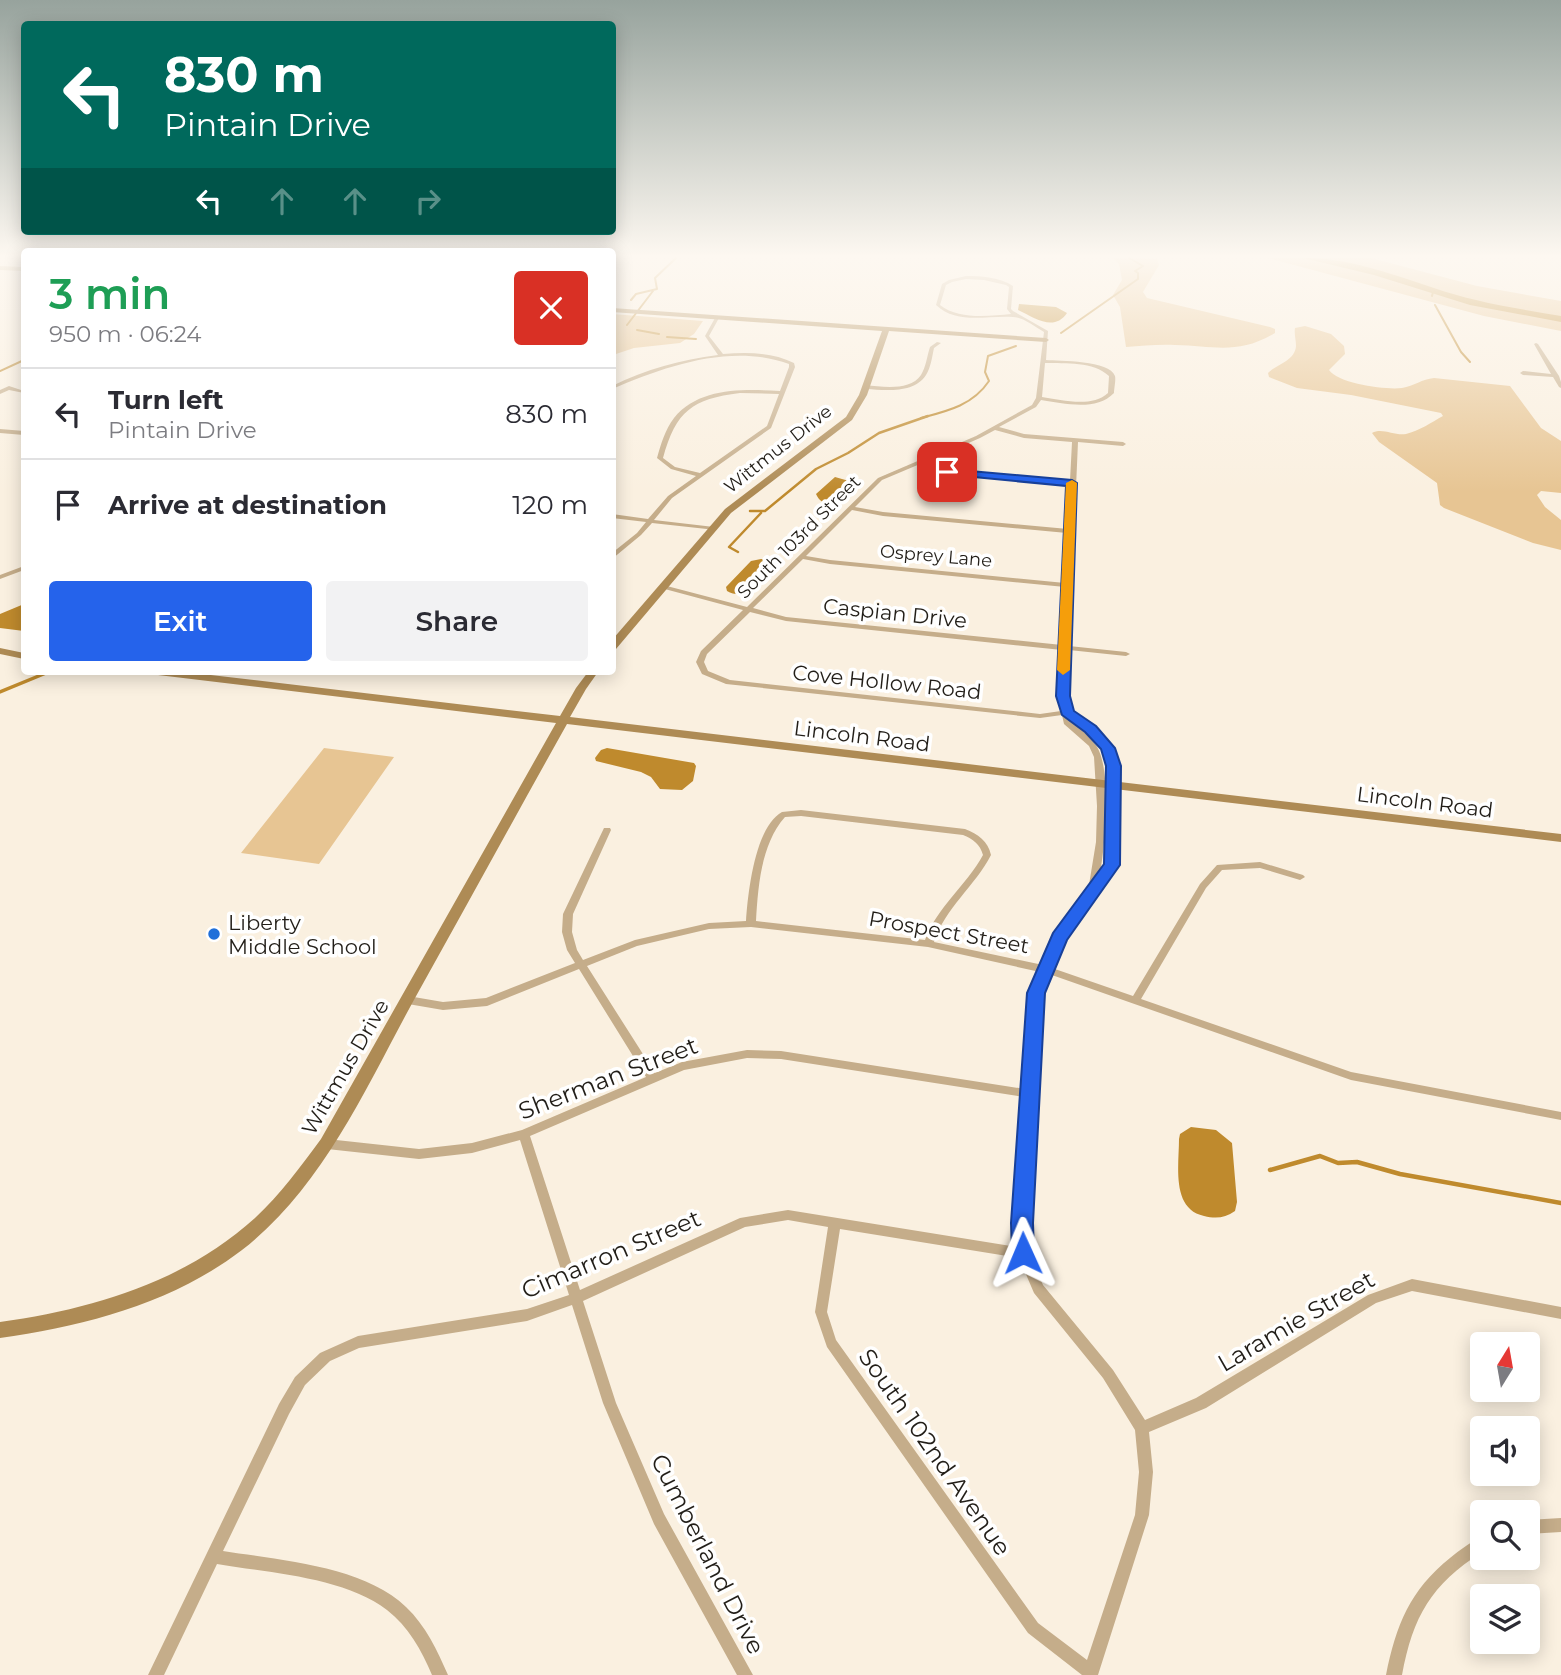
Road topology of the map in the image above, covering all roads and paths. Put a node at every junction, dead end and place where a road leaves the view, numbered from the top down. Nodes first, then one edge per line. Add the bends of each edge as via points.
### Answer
1 (707, 336) edge
2 (884, 336) edge
3 (990, 336) edge
4 (1046, 336) edge
5 (1046, 340) junction
6 (939, 343) dead end
7 (1536, 344) dead end
8 (721, 355) junction
9 (1045, 361) junction
10 (1523, 373) dead end
11 (1558, 376) edge
12 (616, 386) edge
13 (1561, 386) edge
14 (866, 387) junction
15 (21, 391) edge
16 (0, 392) edge
17 (782, 393) junction
18 (1039, 398) junction
19 (995, 428) junction
20 (0, 431) edge
21 (21, 433) edge
22 (1075, 440) junction
23 (1123, 444) dead end
24 (920, 462) junction
25 (699, 475) junction
26 (1072, 483) junction
27 (850, 508) junction
28 (616, 516) edge
29 (649, 520) junction
30 (714, 529) junction
31 (1070, 531) junction
32 (616, 554) edge
33 (803, 557) junction
34 (21, 569) edge
35 (0, 577) edge
36 (1067, 585) junction
37 (663, 587) junction
38 (750, 609) junction
39 (616, 642) edge
40 (1064, 647) junction
41 (0, 651) edge
42 (1126, 654) dead end
43 (21, 655) edge
44 (705, 672) joint
45 (183, 675) edge
46 (591, 675) edge
47 (1067, 712) junction
48 (564, 720) junction
49 (1100, 783) junction
50 (1113, 785) junction
51 (607, 830) dead end
52 (1561, 838) edge
53 (1300, 877) dead end
54 (1091, 893) junction
55 (751, 924) junction
56 (928, 944) junction
57 (581, 965) junction
58 (1045, 969) junction
59 (408, 1000) junction
60 (1135, 1001) junction
61 (652, 1078) junction
62 (1030, 1094) junction
63 (1561, 1116) edge
64 (524, 1135) junction
65 (327, 1144) junction
66 (835, 1222) junction
67 (1023, 1253) junction
68 (576, 1298) junction
69 (1561, 1313) edge
70 (0, 1330) edge
71 (1142, 1428) junction
72 (1561, 1525) edge
73 (1540, 1526) edge
74 (1470, 1551) edge
75 (213, 1556) junction
76 (1090, 1674) edge
77 (156, 1675) edge
78 (440, 1675) edge
79 (745, 1675) edge
80 (1394, 1675) edge

1 - 8 street
2 - 14 street, Wittmus Drive
3 - 5 street
4 - 5 street
5 - 9 street
6 - 14 street via 932,347 925,373 917,382
7 - 11 street
8 - 12 street via 649,372
8 - 17 street via 777,357 791,363
9 - 18 street
9 - 18 street via 1102,368 1112,376 1109,398 1085,403
10 - 11 street
11 - 13 street
14 - 30 street, Wittmus Drive via 849,418 744,497
15 - 16 street via 9,388
17 - 25 street via 769,427
17 - 25 street via 720,395 689,405 678,414 660,458 673,468
18 - 19 street, South 103rd Street via 1027,411
19 - 22 street via 1024,436
19 - 24 street, South 103rd Street
20 - 21 street
22 - 23 street
22 - 26 street
24 - 26 street via 953,473
24 - 27 street, South 103rd Street via 880,478
25 - 29 street via 670,496
26 - 31 street
27 - 31 street
27 - 33 street, South 103rd Street
28 - 29 street
29 - 30 street
29 - 32 street
30 - 37 street, Wittmus Drive
31 - 36 street
33 - 36 street, Osprey Lane
33 - 38 street, South 103rd Street
34 - 35 street
36 - 40 street
37 - 38 street, Caspian Drive
37 - 39 street, Wittmus Drive
38 - 40 street, Caspian Drive via 786,620
38 - 44 street, South 103rd Street via 704,653 700,662
40 - 42 street, Caspian Drive
40 - 47 street
41 - 43 street
44 - 47 street, Cove Hollow Road via 743,683 1040,716
45 - 48 street, Lincoln Road
46 - 48 street, Wittmus Drive
47 - 49 street via 1067,722 1095,751
47 - 50 street via 1108,748
48 - 49 street, Lincoln Road
48 - 59 street, Wittmus Drive
49 - 50 street, Lincoln Road
49 - 54 street via 1097,868
50 - 52 street, Lincoln Road
50 - 54 street via 1112,865
51 - 57 street via 568,914 567,932
53 - 60 street via 1260,865 1220,867 1203,886
54 - 58 street via 1059,938
55 - 56 street, Prospect Street
55 - 56 street via 754,886 772,826 782,815 801,813 965,832 986,848 985,861 938,917
55 - 57 street, Prospect Street via 670,933
56 - 58 street, Prospect Street
57 - 59 street, Prospect Street via 470,1006
57 - 61 street
58 - 60 street, Prospect Street
58 - 62 street via 1036,993
59 - 65 street, Wittmus Drive
60 - 63 street, Prospect Street via 1351,1076
61 - 62 street, Sherman Street via 717,1058 781,1055
61 - 64 street, Sherman Street
62 - 67 street
64 - 65 street, Sherman Street via 472,1148 419,1154
64 - 68 street, Cumberland Drive
65 - 70 street, Wittmus Drive via 261,1223 175,1281 103,1311
66 - 67 street, Cimarron Street
66 - 68 street, Cimarron Street via 788,1215 744,1222
66 - 76 street, South 102nd Avenue via 821,1312 831,1343 1033,1628
67 - 71 street via 1038,1289 1108,1374
68 - 75 street, Cimarron Street via 527,1315 358,1342 325,1357 300,1381 284,1409
68 - 79 street, Cumberland Drive via 610,1402 659,1520
69 - 71 street, Laramie Street via 1412,1285 1372,1299 1201,1403
71 - 76 street via 1146,1472 1142,1515
72 - 73 street
74 - 80 street via 1420,1598 1398,1651
75 - 77 street, Cimarron Street
75 - 78 street via 336,1578 391,1603 429,1646

